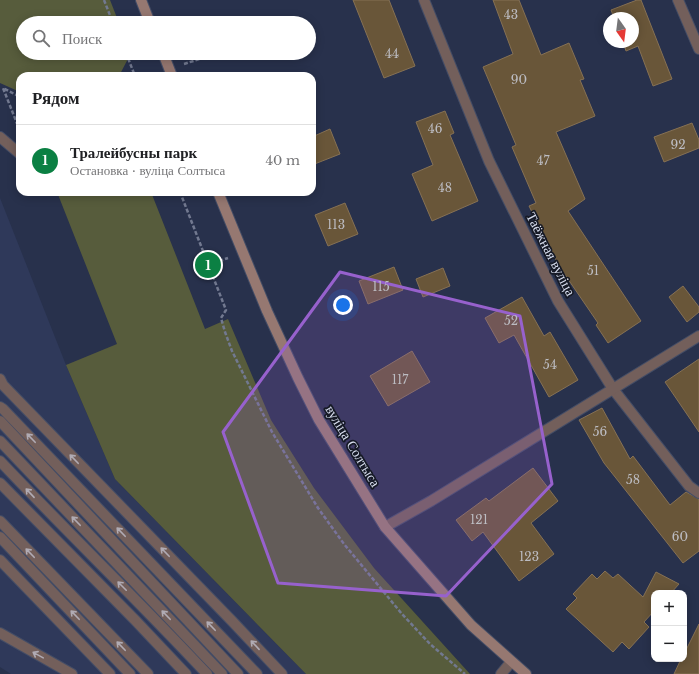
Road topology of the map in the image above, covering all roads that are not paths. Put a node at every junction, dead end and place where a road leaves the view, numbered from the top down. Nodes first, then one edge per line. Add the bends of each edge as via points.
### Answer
1 (141, 0) edge
2 (424, 0) edge
3 (678, 0) edge
4 (147, 16) edge
5 (699, 49) edge
6 (166, 60) edge
7 (170, 72) edge
8 (0, 137) edge
9 (16, 151) edge
10 (220, 196) edge
11 (699, 336) edge
12 (0, 378) edge
13 (613, 389) junction
14 (0, 407) edge
15 (0, 421) edge
16 (0, 441) edge
17 (0, 461) edge
18 (0, 483) edge
19 (699, 493) edge
20 (0, 521) edge
21 (385, 527) junction
22 (0, 537) edge
23 (0, 560) edge
24 (0, 634) edge
25 (511, 662) junction
26 (72, 674) edge
27 (110, 674) edge
28 (130, 674) edge
29 (148, 674) edge
30 (186, 674) edge
31 (207, 674) edge
32 (222, 674) edge
33 (238, 674) edge
34 (257, 674) edge
35 (282, 674) edge
36 (501, 674) edge
37 (524, 674) edge

1 - 4 main road
2 - 13 street, Таёжная вуліца via 492,168 558,301
3 - 5 street
6 - 7 main road
8 - 9 street
10 - 21 main road, вуліца Солтыса via 298,378 319,420
11 - 13 street
35 -> 12 street via 3,385
13 - 19 street, Таёжная вуліца via 689,486
13 - 21 street
34 -> 14 street
15 - 33 street
32 -> 16 street
31 -> 17 street
18 - 30 street
29 -> 20 street
21 - 25 main road, вуліца Солтыса via 471,625
28 -> 22 street
23 - 27 street
26 -> 24 street
25 - 36 street
25 - 37 main road, вуліца Солтыса

